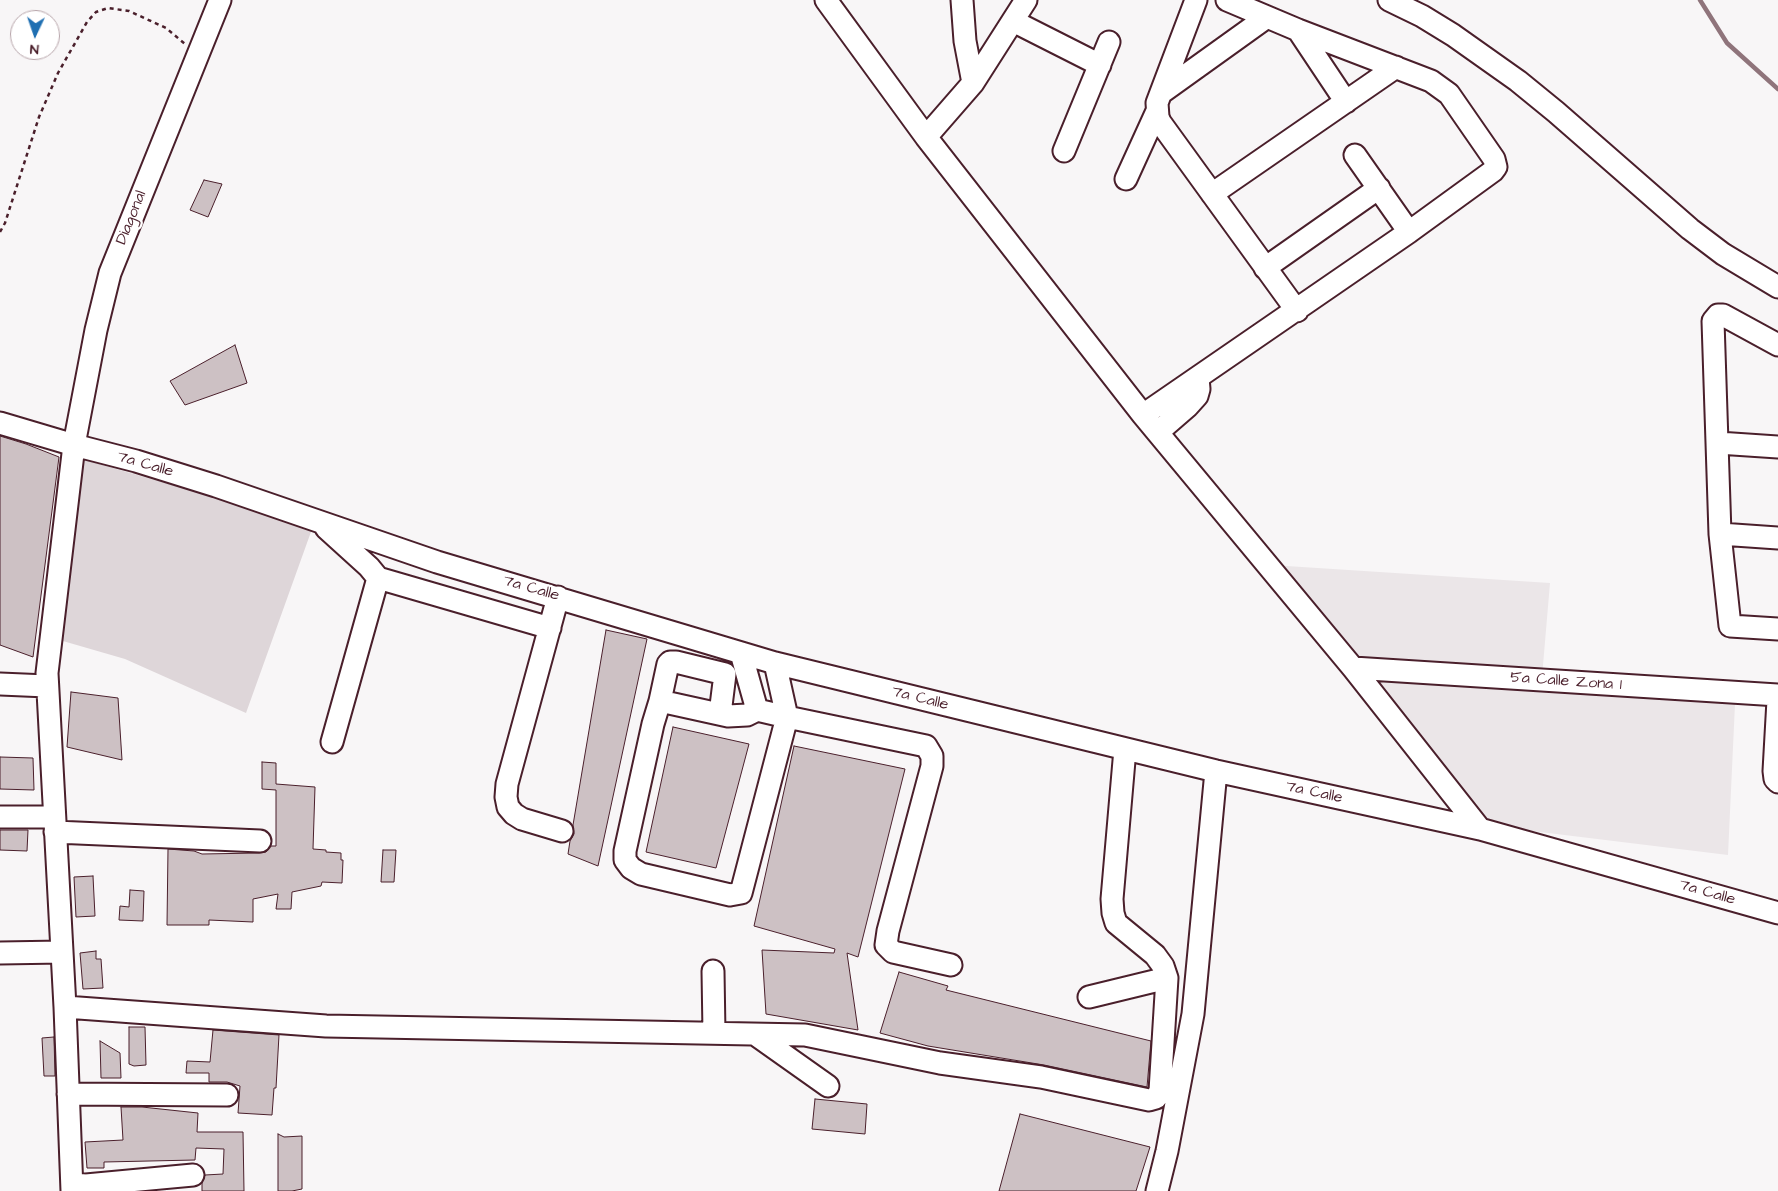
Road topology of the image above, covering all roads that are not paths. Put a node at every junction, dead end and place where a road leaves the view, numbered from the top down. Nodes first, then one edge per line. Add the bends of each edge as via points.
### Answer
1 (220, 0) edge
2 (826, 0) edge
3 (962, 0) edge
4 (1026, 0) edge
5 (1196, 0) edge
6 (1227, 0) edge
7 (1389, 0) edge
8 (1267, 17) junction
9 (1013, 21) junction
10 (1298, 30) junction
11 (1109, 42) dead end
12 (1100, 65) junction
13 (1396, 67) junction
14 (972, 83) junction
15 (1159, 102) junction
16 (1346, 102) junction
17 (926, 137) junction
18 (1064, 151) dead end
19 (1355, 155) dead end
20 (1126, 180) dead end
21 (1379, 188) junction
22 (1212, 194) junction
23 (1409, 232) junction
24 (1265, 268) junction
25 (1778, 287) edge
26 (1297, 310) junction
27 (1778, 346) edge
28 (1198, 378) junction
29 (1144, 414) junction
30 (0, 423) edge
31 (1158, 432) junction
32 (1718, 444) junction
33 (74, 445) junction
34 (1778, 447) edge
35 (319, 521) junction
36 (1720, 534) junction
37 (1778, 538) edge
38 (378, 578) junction
39 (558, 597) junction
40 (550, 628) junction
41 (1778, 630) edge
42 (741, 653) junction
43 (775, 663) junction
44 (1353, 668) junction
45 (0, 684) edge
46 (47, 686) junction
47 (1778, 695) edge
48 (1778, 700) edge
49 (660, 701) junction
50 (757, 710) junction
51 (720, 714) junction
52 (787, 717) junction
53 (332, 742) dead end
54 (1125, 749) junction
55 (1216, 771) junction
56 (1778, 782) edge
57 (0, 817) edge
58 (55, 825) junction
59 (1480, 829) junction
60 (562, 831) dead end
61 (260, 841) dead end
62 (1778, 913) edge
63 (62, 952) junction
64 (0, 953) edge
65 (951, 965) dead end
66 (714, 971) dead end
67 (1167, 978) junction
68 (1088, 997) dead end
69 (65, 1007) junction
70 (714, 1034) junction
71 (756, 1035) junction
72 (828, 1086) dead end
73 (68, 1094) junction
74 (227, 1095) dead end
75 (193, 1175) dead end
76 (72, 1188) edge
77 (1157, 1191) edge

1 - 33 street, Diagonal via 110,273
2 - 17 street
3 - 14 street
4 - 9 street
5 - 15 street
6 - 8 street
7 - 25 street via 1446,30 1518,81 1690,229 1723,254
8 - 10 street
8 - 15 street
9 - 12 street
9 - 14 street
10 - 13 street
10 - 16 street
11 - 12 street
12 - 18 street
13 - 16 street
13 - 23 street via 1430,81 1449,94 1496,167
14 - 17 street
15 - 20 street
15 - 22 street via 1160,122
16 - 22 street
17 - 29 street
19 - 21 street
21 - 23 street
21 - 24 street
22 - 24 street
23 - 26 street
24 - 26 street
26 - 28 street
27 - 32 street via 1723,315 1718,315 1713,321
28 - 29 street
28 - 31 street via 1200,389 1197,396
29 - 31 street
30 - 33 street, 7a Calle
31 - 44 street
32 - 34 street
32 - 36 street
33 - 35 street, 7a Calle via 136,461
33 - 46 street, Diagonal
35 - 38 street
35 - 39 street, 7a Calle via 437,562
36 - 37 street
36 - 41 street via 1730,626
38 - 40 street
38 - 53 street
39 - 40 street
39 - 42 street, 7a Calle
40 - 60 street via 507,784 506,798 508,807 522,819
42 - 43 street, 7a Calle
42 - 50 street
43 - 52 street
43 - 54 street, 7a Calle
44 - 47 street, 5a Calle Zona 1
44 - 59 street
45 - 46 street
46 - 58 street, Diagonal
48 - 56 street via 1774,771
49 - 51 street
49 - 51 street via 668,664 676,662 724,674
49 - 52 street via 625,860 641,874 730,895 741,892 744,884
50 - 51 street via 747,715
50 - 52 street
52 - 65 street via 926,746 932,756 932,766 886,944 893,952
54 - 55 street, 7a Calle
54 - 67 street via 1113,914 1116,923 1155,955 1164,966
55 - 59 street, 7a Calle
55 - 77 street via 1193,1014
57 - 58 street
58 - 61 street
58 - 63 street, Diagonal
59 - 62 street, 7a Calle
63 - 64 street
63 - 69 street, Diagonal
66 - 70 street
67 - 68 street
67 - 71 street via 1160,1090 1156,1098 1149,1100 1041,1077 940,1063 805,1035
69 - 70 street via 326,1026
69 - 73 street, Diagonal
70 - 71 street
71 - 72 street
73 - 74 street
73 - 76 street, Diagonal
75 - 76 street

